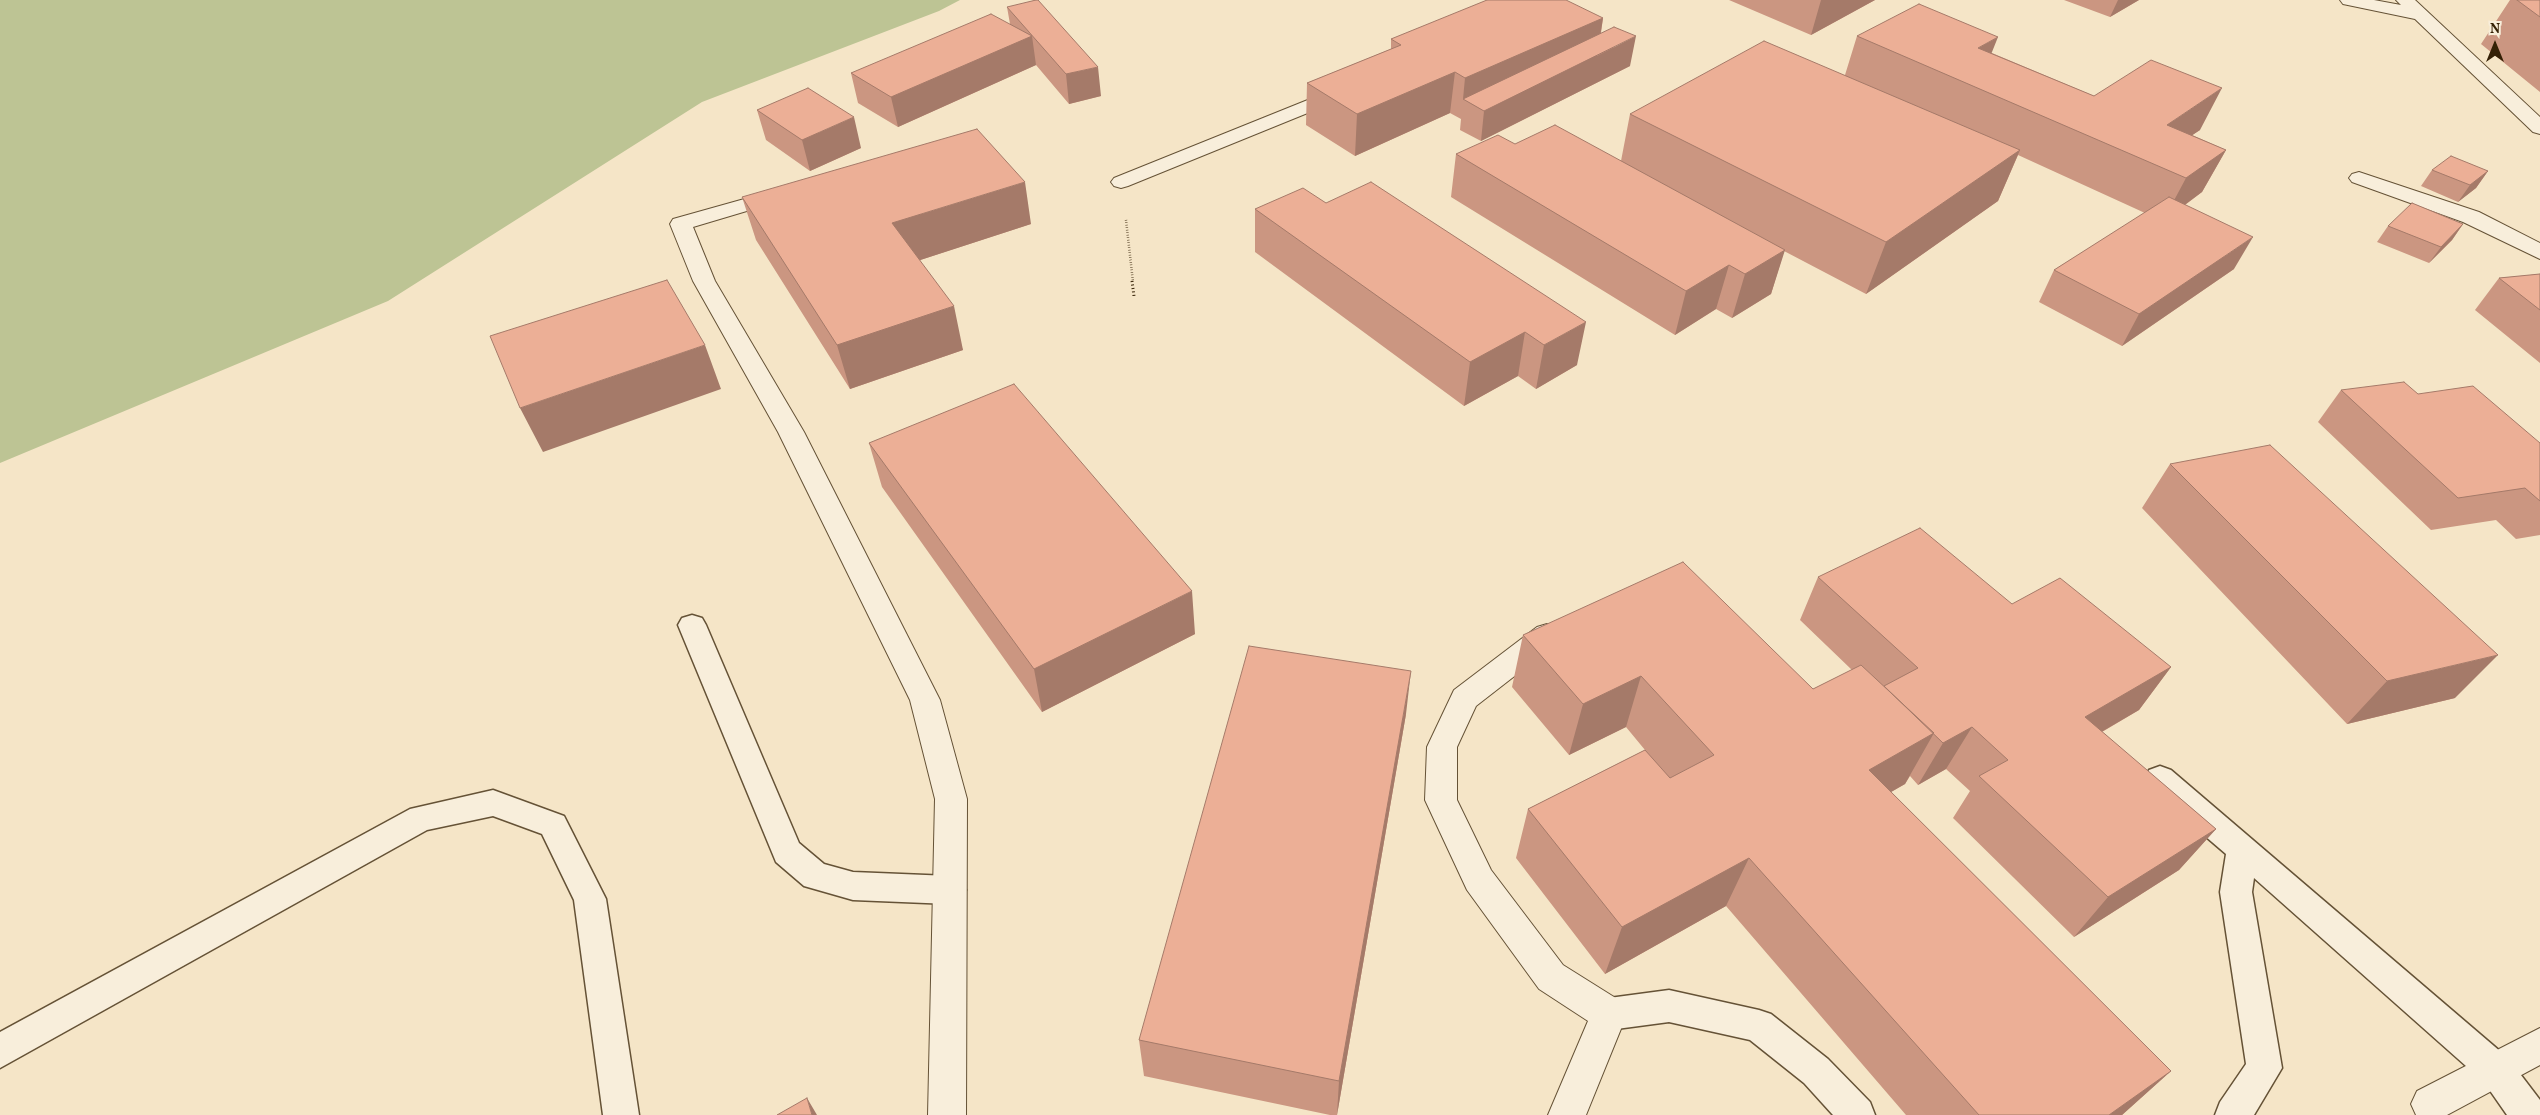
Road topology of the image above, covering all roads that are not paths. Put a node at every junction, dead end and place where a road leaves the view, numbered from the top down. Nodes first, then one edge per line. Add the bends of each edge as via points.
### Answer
1 (2349, 0) edge
2 (2405, 0) edge
3 (2421, 15) junction
4 (1353, 87) edge
5 (2540, 128) edge
6 (2360, 178) dead end
7 (1122, 182) road end
8 (803, 188) edge
9 (2540, 252) edge
10 (1574, 619) edge
11 (692, 625) dead end
12 (2160, 779) edge
13 (2242, 850) junction
14 (950, 890) junction
15 (1609, 1014) junction
16 (2540, 1046) edge
17 (0, 1051) edge
18 (2496, 1070) junction
19 (2430, 1104) dead end
20 (621, 1115) edge
21 (947, 1115) edge
22 (1567, 1115) edge
23 (1857, 1115) edge
24 (2233, 1115) edge
25 (2529, 1115) edge

1 - 3 street
2 - 3 street
3 - 5 street
4 - 7 street
6 - 9 street via 2471,217
8 - 14 street via 681,224 704,281 791,432 925,700 951,799
10 - 15 street via 1557,628 1465,698 1442,747 1441,800 1478,880 1551,978
11 - 14 lane via 787,852 815,876 853,886
12 - 13 lane
13 - 18 lane
13 - 24 lane via 2236,892 2264,1068
14 - 21 street
15 - 22 street
15 - 23 lane via 1669,1006 1759,1026 1816,1071
16 - 18 street
17 - 20 lane via 421,818 493,803 553,825 590,899
18 - 19 street
18 - 25 lane

